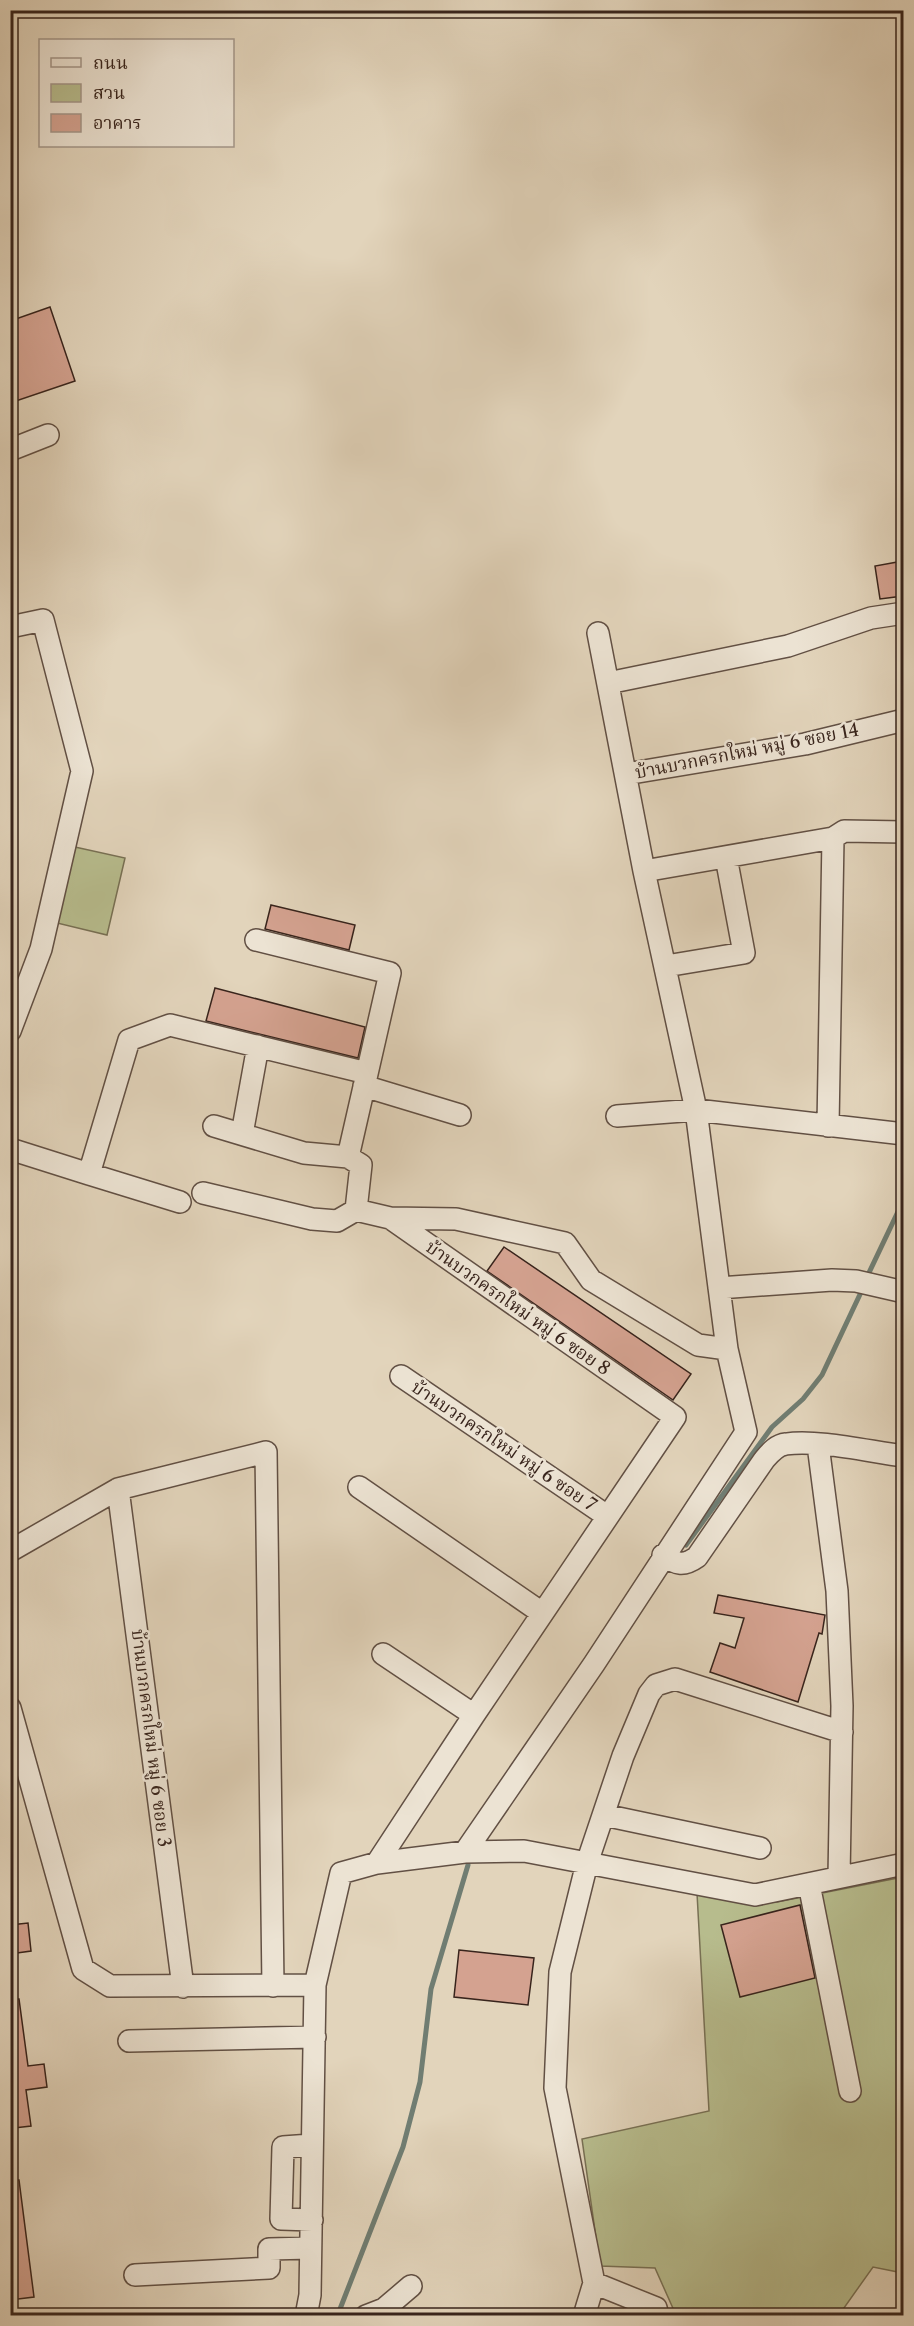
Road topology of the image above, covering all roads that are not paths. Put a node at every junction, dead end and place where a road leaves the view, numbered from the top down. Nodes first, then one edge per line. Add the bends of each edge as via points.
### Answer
1 (48, 435) dead end
2 (10, 450) edge
3 (903, 613) edge
4 (10, 627) edge
5 (598, 633) dead end
6 (608, 683) junction
7 (903, 720) edge
8 (626, 774) junction
9 (903, 832) edge
10 (833, 838) junction
11 (726, 857) junction
12 (644, 871) junction
13 (256, 940) dead end
14 (666, 966) junction
15 (10, 1031) edge
16 (258, 1046) junction
17 (365, 1079) junction
18 (696, 1110) junction
19 (460, 1115) dead end
20 (617, 1116) dead end
21 (214, 1126) dead end
22 (828, 1126) junction
23 (242, 1134) junction
24 (903, 1134) edge
25 (10, 1149) edge
26 (348, 1157) junction
27 (89, 1174) junction
28 (203, 1192) dead end
29 (180, 1202) dead end
30 (356, 1210) junction
31 (390, 1218) junction
32 (719, 1288) junction
33 (903, 1292) edge
34 (727, 1349) junction
35 (401, 1376) dead end
36 (818, 1445) junction
37 (903, 1456) edge
38 (359, 1487) dead end
39 (118, 1489) junction
40 (607, 1516) junction
41 (10, 1551) edge
42 (663, 1555) junction
43 (542, 1613) junction
44 (383, 1654) dead end
45 (10, 1708) edge
46 (474, 1715) junction
47 (842, 1732) junction
48 (604, 1815) junction
49 (760, 1848) dead end
50 (465, 1852) junction
51 (377, 1863) junction
52 (587, 1863) junction
53 (903, 1864) edge
54 (839, 1877) junction
55 (809, 1884) junction
56 (315, 1984) junction
57 (273, 1986) junction
58 (183, 1987) junction
59 (315, 2037) junction
60 (129, 2041) dead end
61 (850, 2091) dead end
62 (311, 2145) junction
63 (312, 2220) junction
64 (310, 2248) junction
65 (135, 2275) dead end
66 (594, 2283) junction
67 (411, 2286) dead end
68 (307, 2315) edge
69 (313, 2316) edge
70 (366, 2316) edge
71 (584, 2316) edge
72 (658, 2316) edge

1 - 2 street
3 - 6 street via 870,618 788,646
4 - 15 street via 43,620 82,771 41,950
5 - 6 street
6 - 8 street
7 - 8 street, บ้านบวกครกใหม่ หมู่ 6 ซอย 14 via 806,744
8 - 12 street
9 - 10 street via 844,831
10 - 11 street
10 - 22 street
11 - 12 street
11 - 14 street via 744,953
12 - 14 street
13 - 17 street via 390,973
14 - 18 street
16 - 17 street
16 - 23 street
16 - 27 street via 170,1025 129,1040
17 - 19 street
17 - 26 street
18 - 20 street
18 - 22 street
18 - 32 street
21 - 23 street
22 - 24 street
23 - 26 street via 304,1153
25 - 27 street
26 - 30 street via 361,1165
27 - 29 street
28 - 30 street via 312,1219 337,1221
30 - 31 street, บ้านบวกครกใหม่ หมู่ 6 ซอย 8
31 - 34 street via 456,1219 566,1243 591,1280 699,1345
31 - 40 street, บ้านบวกครกใหม่ หมู่ 6 ซอย 8 via 675,1417
32 - 33 street via 832,1280 856,1281
32 - 34 street
34 - 42 street via 746,1432
35 - 40 street, บ้านบวกครกใหม่ หมู่ 6 ซอย 7
36 - 37 street
36 - 42 street via 786,1444 771,1451 697,1557 689,1563 676,1564
36 - 47 street via 837,1591
38 - 43 street
39 - 41 street
39 - 57 street via 266,1452
39 - 58 street, บ้านบวกครกใหม่ หมู่ 6 ซอย 3
40 - 43 street
42 - 50 street via 594,1664
43 - 46 street
44 - 46 street
45 - 58 street via 83,1969 110,1986
46 - 51 street
47 - 48 street via 675,1679 664,1680 649,1694
47 - 54 street
48 - 49 street
48 - 52 street
50 - 51 street
50 - 52 street via 524,1851
51 - 56 street via 341,1873
52 - 55 street via 755,1895
52 - 66 street via 560,1972 555,2088
53 - 54 street
54 - 55 street
55 - 61 street
56 - 57 street
56 - 59 street
57 - 58 street
59 - 60 street
59 - 62 street
62 - 63 street
62 - 63 street via 283,2147 281,2219
63 - 64 street
64 - 65 street via 269,2249 269,2268
64 - 68 street
66 - 71 street
66 - 72 street via 656,2308
67 - 70 street via 384,2309
68 - 69 street

